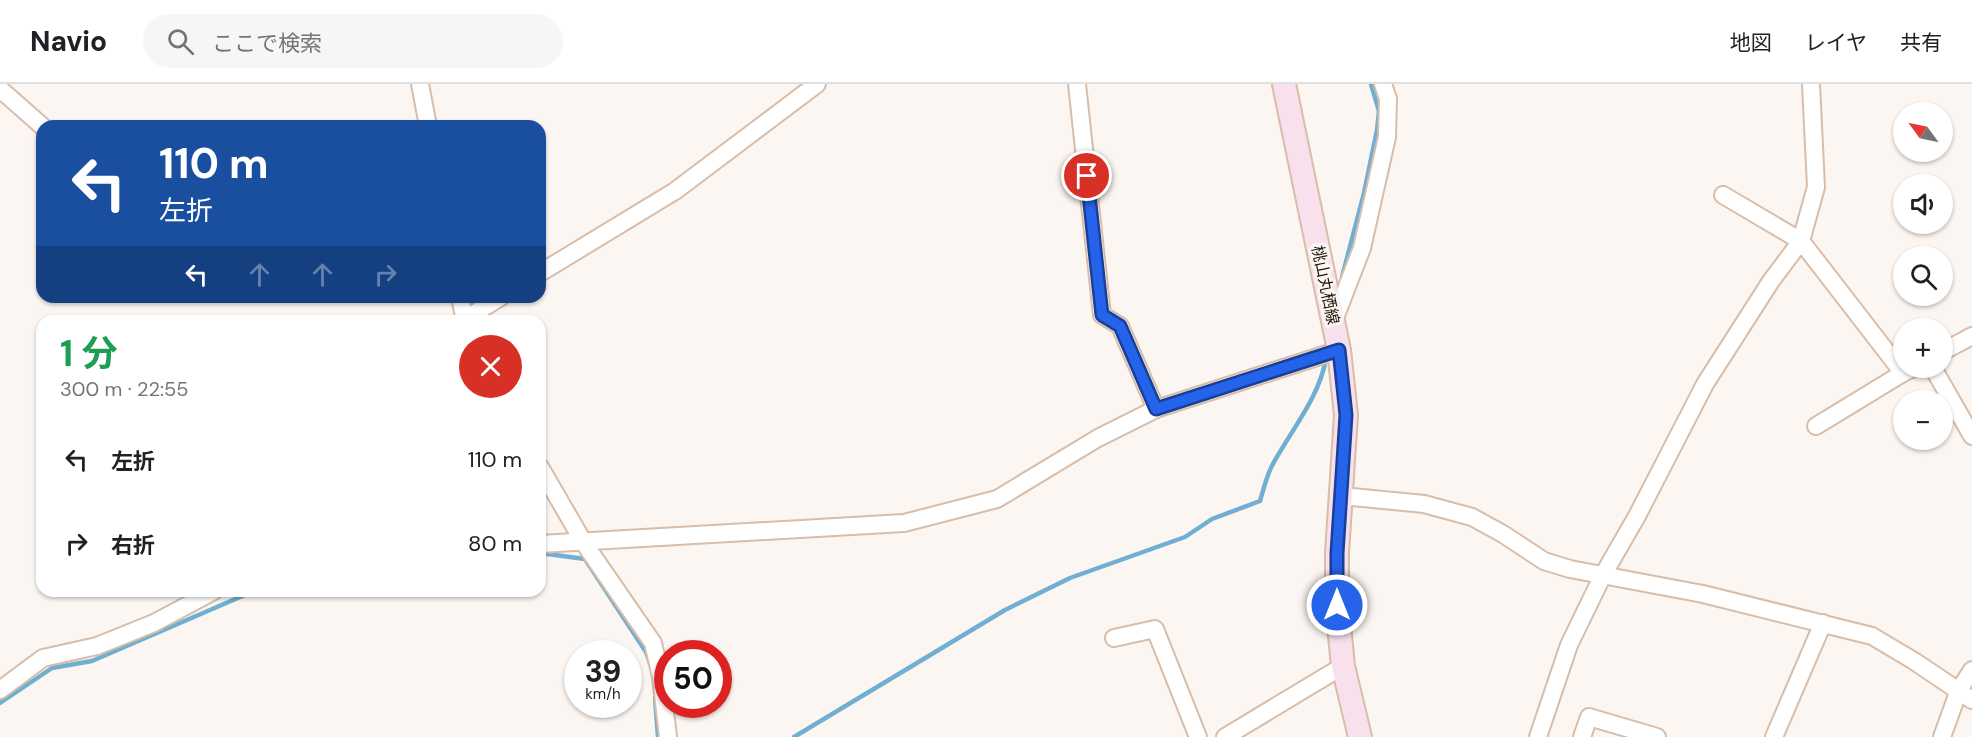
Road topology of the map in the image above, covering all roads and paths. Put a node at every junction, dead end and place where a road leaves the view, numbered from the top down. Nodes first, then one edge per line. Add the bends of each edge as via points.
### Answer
1 (420, 84) edge
2 (817, 84) edge
3 (1077, 84) edge
4 (1284, 84) edge
5 (1383, 84) edge
6 (1811, 84) edge
7 (0, 89) edge
8 (36, 120) edge
9 (427, 120) edge
10 (1723, 195) dead end
11 (1801, 241) junction
12 (546, 269) edge
13 (492, 303) edge
14 (473, 315) edge
15 (1334, 323) junction
16 (1972, 336) edge
17 (1953, 346) edge
18 (1339, 350) junction
19 (1893, 352) edge
20 (1895, 378) edge
21 (1939, 378) edge
22 (1156, 409) junction
23 (1816, 426) dead end
24 (1972, 436) edge
25 (546, 477) edge
26 (1342, 496) junction
27 (584, 543) junction
28 (546, 544) edge
29 (1603, 575) junction
30 (203, 597) edge
31 (1823, 623) junction
32 (1114, 638) dead end
33 (1343, 666) junction
34 (1972, 670) edge
35 (0, 690) edge
36 (1967, 696) edge
37 (668, 737) edge
38 (1198, 737) edge
39 (1225, 737) edge
40 (1360, 737) edge
41 (1538, 737) edge
42 (1582, 737) edge
43 (1657, 737) edge
44 (1774, 737) edge
45 (1942, 737) edge

1 - 9 street
2 - 12 street via 675,191
3 - 22 street via 1102,315 1120,326
4 - 15 main road, 桃山丸栖線
5 - 15 street via 1388,99 1386,136 1362,248
6 - 11 street via 1816,188
7 - 8 street
10 - 11 street
11 - 19 street
11 - 29 street via 1705,384
13 - 14 street
15 - 18 main road, 桃山丸栖線
16 - 17 street
18 - 22 street
18 - 26 main road, 桃山丸栖線 via 1346,415
20 - 23 street
21 - 24 street
22 - 27 street via 1098,438 996,499 904,523
25 - 27 street
26 - 29 street via 1424,504 1472,517 1544,561
26 - 33 main road, 桃山丸栖線 via 1337,605
27 - 28 street
27 - 37 street via 653,643
29 - 31 street
29 - 41 street via 1569,645
30 - 35 street via 154,623 97,646 43,658
31 - 36 street via 1872,636
31 - 44 street
32 - 38 street via 1155,629
33 - 39 street
33 - 40 main road, 桃山丸栖線
34 - 36 street
36 - 45 street
42 - 43 street via 1589,717

